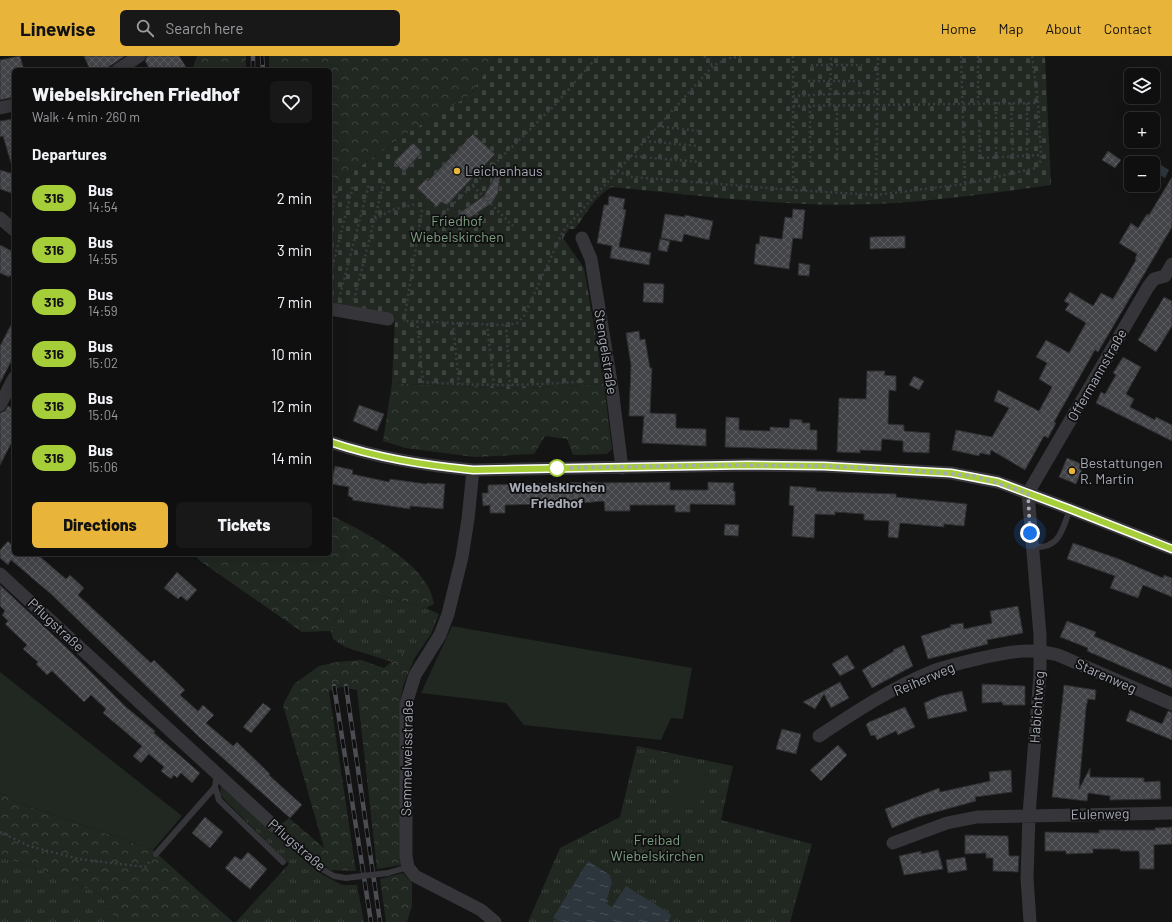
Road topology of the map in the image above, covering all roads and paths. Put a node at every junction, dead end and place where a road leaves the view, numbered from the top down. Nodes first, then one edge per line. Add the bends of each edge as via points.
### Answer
1 (139, 56) edge
2 (598, 56) edge
3 (704, 56) edge
4 (741, 56) edge
5 (792, 56) edge
6 (831, 56) edge
7 (878, 56) edge
8 (961, 56) edge
9 (978, 56) edge
10 (1032, 56) edge
11 (725, 57) edge
12 (811, 65) dead end
13 (831, 65) junction
14 (862, 65) dead end
15 (713, 66) junction
16 (121, 68) edge
17 (808, 81) dead end
18 (862, 81) dead end
19 (830, 82) junction
20 (877, 92) junction
21 (830, 94) junction
22 (793, 96) junction
23 (962, 102) junction
24 (978, 102) junction
25 (996, 102) junction
26 (1011, 102) junction
27 (1027, 103) junction
28 (1038, 103) junction
29 (877, 104) junction
30 (12, 105) edge
31 (830, 105) junction
32 (837, 105) junction
33 (793, 106) junction
34 (810, 106) junction
35 (0, 108) edge
36 (979, 120) dead end
37 (657, 126) junction
38 (699, 131) dead end
39 (644, 141) junction
40 (698, 146) dead end
41 (1041, 155) junction
42 (630, 156) junction
43 (1027, 156) junction
44 (1013, 157) junction
45 (996, 158) junction
46 (837, 160) dead end
47 (700, 162) dead end
48 (810, 162) dead end
49 (617, 171) junction
50 (384, 182) dead end
51 (368, 184) dead end
52 (965, 184) junction
53 (353, 186) dead end
54 (473, 186) junction
55 (792, 190) junction
56 (336, 191) dead end
57 (876, 195) junction
58 (416, 204) dead end
59 (332, 208) edge
60 (422, 210) dead end
61 (5, 217) edge
62 (440, 218) dead end
63 (374, 220) junction
64 (513, 226) dead end
65 (12, 227) edge
66 (582, 238) dead end
67 (1172, 264) edge
68 (332, 268) edge
69 (1168, 278) edge
70 (353, 302) dead end
71 (335, 304) edge
72 (388, 319) dead end
73 (417, 321) junction
74 (453, 323) junction
75 (487, 324) junction
76 (506, 325) junction
77 (585, 380) dead end
78 (12, 382) edge
79 (459, 384) junction
80 (494, 385) junction
81 (510, 386) junction
82 (0, 405) edge
83 (332, 443) edge
84 (622, 468) junction
85 (473, 470) junction
86 (1028, 493) junction
87 (1070, 509) junction
88 (1031, 547) junction
89 (1172, 549) edge
90 (0, 574) edge
91 (1040, 650) junction
92 (1172, 704) edge
93 (819, 736) dead end
94 (217, 774) junction
95 (215, 787) junction
96 (1172, 813) edge
97 (1029, 815) junction
98 (275, 827) joint
99 (0, 832) edge
100 (893, 843) dead end
101 (156, 854) joint
102 (283, 862) dead end
103 (408, 867) junction
104 (495, 922) edge
105 (1030, 922) edge

1 - 16 street
2 - 54 path via 555,105
3 - 15 path
4 - 11 path
5 - 22 path
6 - 13 path
7 - 20 path
8 - 23 path
9 - 24 path
10 - 28 path
11 - 15 path
12 - 13 path
13 - 14 path
13 - 19 path
15 - 37 path
17 - 19 path
18 - 19 path
19 - 21 path
20 - 21 path
20 - 29 path
21 - 22 path
21 - 31 path
22 - 33 path
23 - 24 path
23 - 29 path
23 - 52 path
24 - 25 path
25 - 26 path
25 - 45 path
26 - 27 path
26 - 44 path
27 - 28 path
27 - 43 path
28 - 41 path
29 - 32 path
29 - 57 path
30 - 35 street
31 - 32 path
31 - 34 path
32 - 46 path
33 - 34 path
33 - 55 path
34 - 48 path
36 - 45 path via 980,158
37 - 38 path
37 - 39 path
39 - 40 path
39 - 42 path
41 - 43 path
41 - 52 path via 1036,168
42 - 47 path
42 - 49 path
43 - 44 path
44 - 45 path
49 - 55 path via 632,177
49 - 76 path via 563,231 524,316 517,323
50 - 63 path
51 - 71 path
52 - 57 path
53 - 68 path
54 - 62 path
54 - 64 path
55 - 57 path
56 - 59 path
58 - 63 path via 392,210
60 - 73 path via 404,321
61 - 65 street
63 - 70 path
66 - 84 street, Stengelstraße via 591,259
67 - 69 street, Offermannstraße
69 - 86 street, Offermannstraße via 1154,279 1148,287
71 - 72 street
73 - 74 path
73 - 79 path via 423,382
74 - 75 path
74 - 79 path
75 - 76 path
75 - 80 path
76 - 81 path
77 - 81 path via 548,385
78 - 82 street
79 - 80 path
80 - 81 path
83 - 85 street via 381,458
84 - 85 street
84 - 86 street via 756,465 908,470 975,476
85 - 103 street, Semmelweisstraße via 462,557 448,614 440,635 415,675 406,704
86 - 87 street
86 - 88 street, Habichtweg
87 - 88 lane via 1060,536 1053,544 1042,548
87 - 89 street
88 - 91 street, Habichtweg
90 - 94 street, Pflugstraße
91 - 92 street, Starenweg via 1058,655
91 - 93 street, Reiherweg via 1004,653 933,672 852,714
91 - 97 street, Habichtweg
94 - 95 lane
94 - 98 street, Pflugstraße
95 - 101 lane
95 - 102 lane, Pflugstraße via 219,800
96 - 97 street, Eulenweg
97 - 100 street, Eulenweg via 977,817 947,823
97 - 105 street, Habichtweg via 1027,878
98 - 103 lane, Pflugstraße, bridge via 322,869 334,876 346,878 388,873
99 - 101 path via 29,846 79,859 144,867
103 - 104 street via 415,876 481,910

